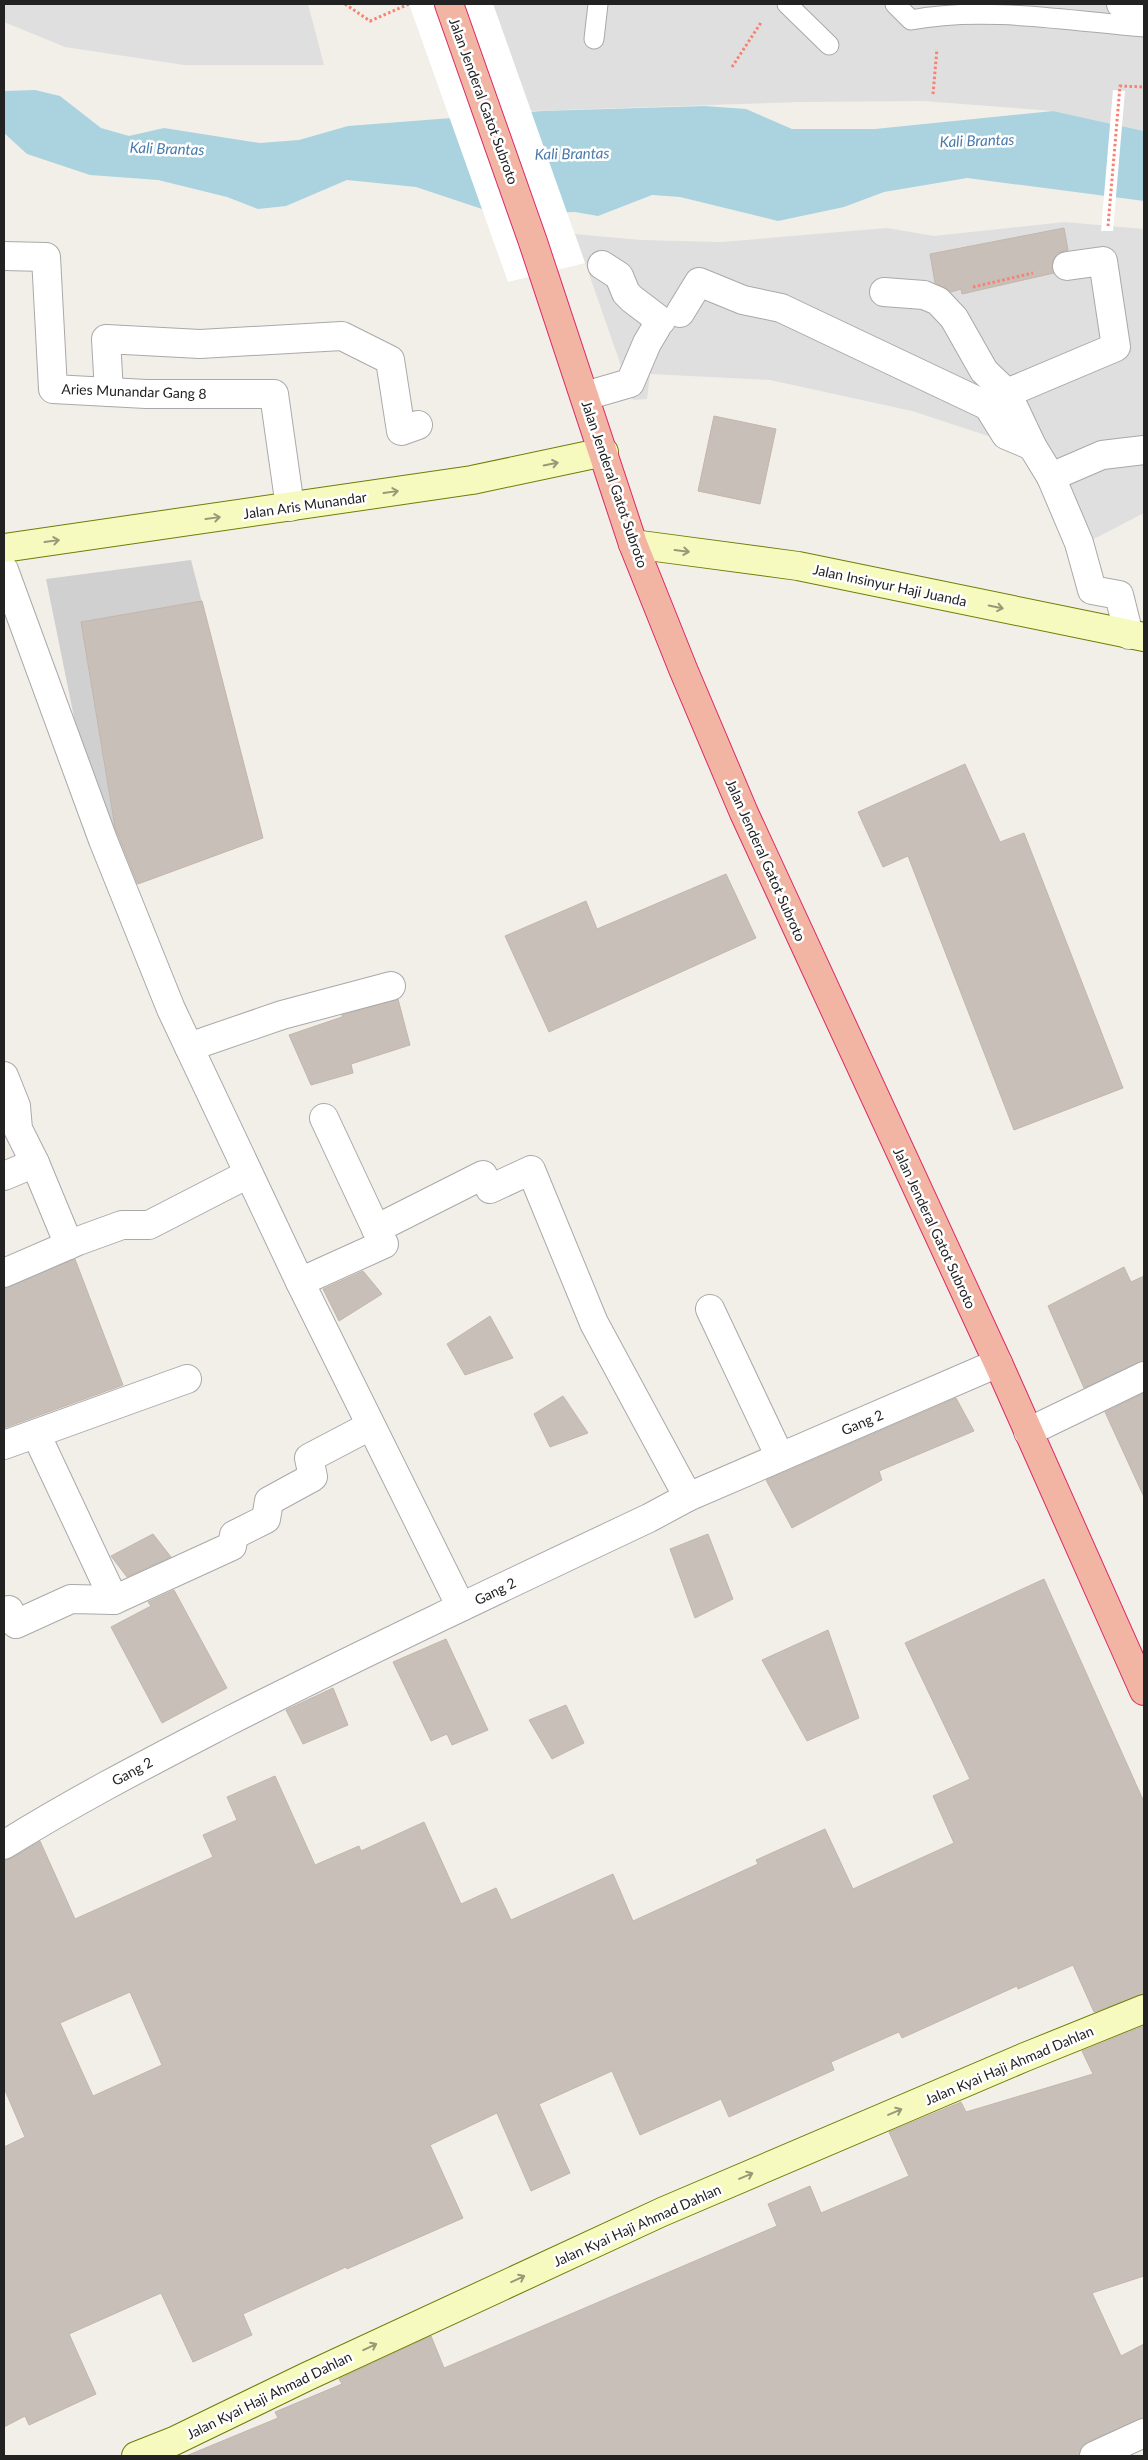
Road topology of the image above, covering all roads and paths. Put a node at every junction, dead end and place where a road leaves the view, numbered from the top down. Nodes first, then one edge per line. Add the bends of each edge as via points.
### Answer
1 (345, 4) edge
2 (409, 4) edge
3 (449, 4) edge
4 (598, 4) edge
5 (787, 4) edge
6 (895, 4) edge
7 (1137, 12) edge
8 (939, 15) junction
9 (763, 20) dead end
10 (594, 39) dead end
11 (829, 45) dead end
12 (732, 67) dead end
13 (1144, 87) edge
14 (933, 94) dead end
15 (1108, 231) dead end
16 (4, 256) edge
17 (602, 265) dead end
18 (1067, 266) dead end
19 (884, 292) dead end
20 (666, 321) junction
21 (109, 392) junction
22 (1007, 393) junction
23 (586, 396) junction
24 (418, 425) dead end
25 (1032, 446) junction
26 (1144, 450) edge
27 (604, 452) junction
28 (1051, 477) junction
29 (290, 507) junction
30 (633, 544) junction
31 (4, 548) edge
32 (4, 570) edge
33 (1136, 636) edge
34 (391, 986) dead end
35 (189, 1047) junction
36 (4, 1076) edge
37 (324, 1118) dead end
38 (34, 1164) junction
39 (248, 1174) junction
40 (4, 1176) edge
41 (376, 1230) junction
42 (69, 1246) junction
43 (4, 1273) edge
44 (300, 1282) junction
45 (710, 1309) dead end
46 (998, 1363) junction
47 (1144, 1376) edge
48 (187, 1379) dead end
49 (370, 1426) junction
50 (1028, 1432) junction
51 (36, 1434) junction
52 (4, 1445) edge
53 (780, 1457) junction
54 (688, 1497) junction
55 (114, 1600) junction
56 (461, 1608) junction
57 (4, 1612) edge
58 (1144, 1691) edge
59 (4, 1845) edge
60 (1144, 2009) edge
61 (1144, 2433) edge
62 (177, 2449) edge
63 (1100, 2455) edge
64 (136, 2456) edge

1 - 2 path via 370,21
3 - 23 highway, Jalan Jenderal Gatot Subroto
4 - 10 lane
5 - 11 lane
6 - 8 lane via 911,20
7 - 8 lane
8 - 14 path
9 - 12 path
13 - 15 path via 1120,86
16 - 21 street, Aries Munandar Gang 8 via 46,257 53,389
17 - 20 street via 619,276 632,299
18 - 22 street via 1103,260 1116,347
19 - 22 street via 924,295 938,301 954,318 984,371
20 - 23 street via 646,343 630,383
20 - 25 street via 699,282 743,300 781,308 988,406 1006,435
21 - 24 street via 106,339 200,344 342,336 390,360 401,431
21 - 29 street, Aries Munandar Gang 8 via 274,394
22 - 25 street
23 - 27 highway, Jalan Jenderal Gatot Subroto
25 - 28 street
26 - 28 street via 1102,455
29 -> 27 main road, Jalan Aris Munandar via 492,477
27 - 30 highway, Jalan Jenderal Gatot Subroto
28 - 33 street via 1079,543 1092,590 1119,595
31 -> 29 main road, Jalan Aris Munandar
30 -> 33 main road, Jalan Insinyur Haji Juanda via 798,566
30 - 46 highway, Jalan Jenderal Gatot Subroto via 744,813
32 - 35 street via 103,840
34 - 35 street via 282,1015
35 - 39 street
36 - 38 street via 16,1106 18,1129
37 - 41 street
38 - 40 street
38 - 42 street
39 - 42 street via 149,1225 122,1225
39 - 44 street
41 - 44 street via 384,1244
41 - 54 street via 483,1175 490,1189 531,1170 594,1323
42 - 43 street
44 - 49 street
45 - 53 street
46 - 50 highway, Jalan Jenderal Gatot Subroto
46 - 53 street, Gang 2
47 - 50 street
48 - 51 street
49 - 55 street via 309,1458 313,1477 269,1501 266,1519 234,1535 232,1546
49 - 56 street
50 - 58 highway, Jalan Jenderal Gatot Subroto
51 - 52 street
51 - 55 street
53 - 54 street, Gang 2
54 - 56 street, Gang 2
55 - 57 street via 71,1599 16,1624 9,1610
56 - 59 street, Gang 2 via 325,1672 130,1771
62 -> 60 main road, Jalan Kyai Haji Ahmad Dahlan via 306,2377 662,2212
61 - 63 street
62 - 64 main road, Jalan Kyai Haji Ahmad Dahlan

